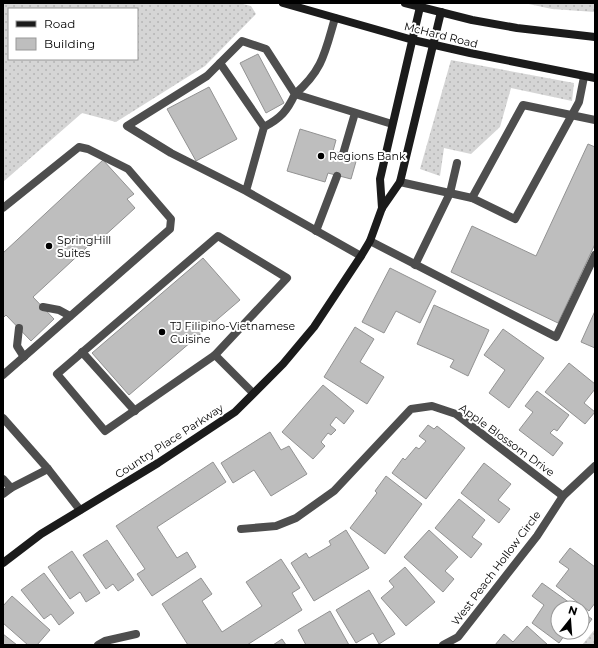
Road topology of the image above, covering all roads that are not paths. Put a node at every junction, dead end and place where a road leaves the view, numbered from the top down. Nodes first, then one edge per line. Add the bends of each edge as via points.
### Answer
1 (283, 3) edge
2 (405, 3) edge
3 (420, 7) junction
4 (441, 12) junction
5 (335, 18) junction
6 (595, 37) edge
7 (413, 40) junction
8 (434, 45) junction
9 (220, 63) junction
10 (584, 77) junction
11 (595, 78) edge
12 (295, 94) junction
13 (355, 113) junction
14 (572, 115) junction
15 (595, 120) edge
16 (392, 124) junction
17 (264, 127) junction
18 (343, 154) dead end
19 (457, 163) dead end
20 (337, 176) dead end
21 (400, 182) junction
22 (246, 191) junction
23 (450, 193) junction
24 (472, 198) junction
25 (3, 208) edge
26 (382, 208) junction
27 (316, 231) junction
28 (370, 241) junction
29 (595, 255) edge
30 (361, 256) junction
31 (415, 265) junction
32 (43, 307) dead end
33 (70, 316) junction
34 (19, 328) dead end
35 (82, 352) junction
36 (215, 355) junction
37 (24, 357) junction
38 (3, 375) edge
39 (254, 394) junction
40 (135, 410) junction
41 (3, 418) edge
42 (595, 466) edge
43 (48, 469) junction
44 (3, 478) edge
45 (11, 488) junction
46 (3, 494) edge
47 (563, 496) junction
48 (80, 510) junction
49 (241, 529) dead end
50 (3, 563) edge
51 (136, 634) dead end
52 (98, 645) edge
53 (443, 645) edge

1 - 5 street, McHard Road
2 - 3 street, McHard Road
3 - 4 street, McHard Road
3 - 7 street
4 - 6 street, McHard Road via 517,28
4 - 8 street
5 - 7 street, McHard Road
5 - 12 street via 318,70
7 - 8 street, McHard Road
7 - 16 street
8 - 10 street, McHard Road
8 - 21 street
9 - 12 street via 242,41 266,48
9 - 17 street
9 - 22 street via 207,76 127,126 171,153
10 - 11 street, McHard Road
10 - 14 street via 579,102
12 - 13 street
12 - 17 street via 288,109
13 - 16 street
13 - 18 street
14 - 15 street
14 - 24 street via 523,105
14 - 24 street via 516,220
16 - 26 street via 380,179
17 - 22 street
19 - 23 street
20 - 27 street
21 - 23 street
21 - 26 street
22 - 27 street
23 - 24 street
23 - 31 street
25 - 33 street via 79,147 128,169 171,219 170,229
26 - 28 street, Country Place Parkway
27 - 30 street
28 - 30 street, Country Place Parkway
28 - 31 street
29 - 31 street via 556,337
30 - 39 street, Country Place Parkway via 314,327
32 - 33 street via 59,310
33 - 37 street
34 - 37 street via 17,346
35 - 36 street via 218,236 288,278
35 - 40 street
35 - 40 street via 57,374 105,431
36 - 39 street
36 - 40 street
37 - 38 street
39 - 48 street, Country Place Parkway via 235,412 204,434
41 - 43 street
42 - 47 street, West Peach Hollow Circle
43 - 45 street
43 - 48 street
44 - 45 street
45 - 46 street
47 - 49 street, Apple Blossom Drive via 456,414 432,406 411,409 334,491 296,518 276,526
47 - 53 street, West Peach Hollow Circle via 537,536 458,637
48 - 50 street, Country Place Parkway via 41,534
51 - 52 street

